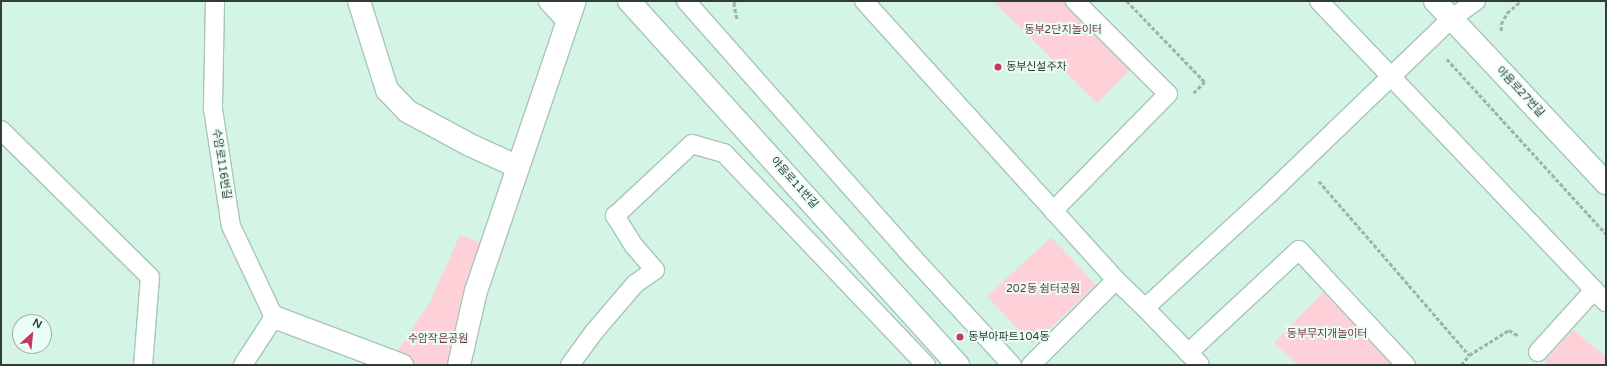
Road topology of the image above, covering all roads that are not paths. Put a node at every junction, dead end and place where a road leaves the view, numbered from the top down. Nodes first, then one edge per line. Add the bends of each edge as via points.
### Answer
1 (215, 1) edge
2 (359, 1) edge
3 (550, 1) edge
4 (629, 1) edge
5 (686, 1) edge
6 (1075, 1) edge
7 (1319, 1) edge
8 (1434, 1) edge
9 (1476, 1) edge
10 (867, 2) edge
11 (571, 10) edge
12 (1451, 19) junction
13 (1391, 77) junction
14 (1, 130) edge
15 (518, 167) junction
16 (1606, 183) edge
17 (1053, 210) junction
18 (1116, 280) junction
19 (1600, 296) edge
20 (1145, 308) junction
21 (274, 317) junction
22 (1538, 352) dead end
23 (1194, 359) edge
24 (143, 365) edge
25 (243, 365) edge
26 (402, 365) edge
27 (459, 365) edge
28 (570, 365) edge
29 (926, 365) edge
30 (958, 365) edge
31 (1012, 365) edge
32 (1031, 365) edge
33 (1406, 365) edge

1 - 21 lane, 수암로116번길 via 212,109 231,226
2 - 15 street via 387,90 407,111
3 - 11 street
4 - 30 street, 야음로11번길
5 - 31 lane
6 - 17 lane via 1168,94
7 - 13 lane
8 - 12 street, 야음로27번길
9 - 12 lane
10 - 17 lane
11 - 15 street
12 - 13 lane
12 - 16 street, 야음로27번길
13 - 19 lane
13 - 20 lane
14 - 24 lane via 150,277
15 - 27 street via 476,291
17 - 18 lane
18 - 20 lane
18 - 32 lane
19 - 22 lane
20 - 23 lane
21 - 25 lane
21 - 26 street
23 - 33 lane via 1299,250
28 - 29 lane via 635,284 654,270 634,246 615,216 692,144 724,154

